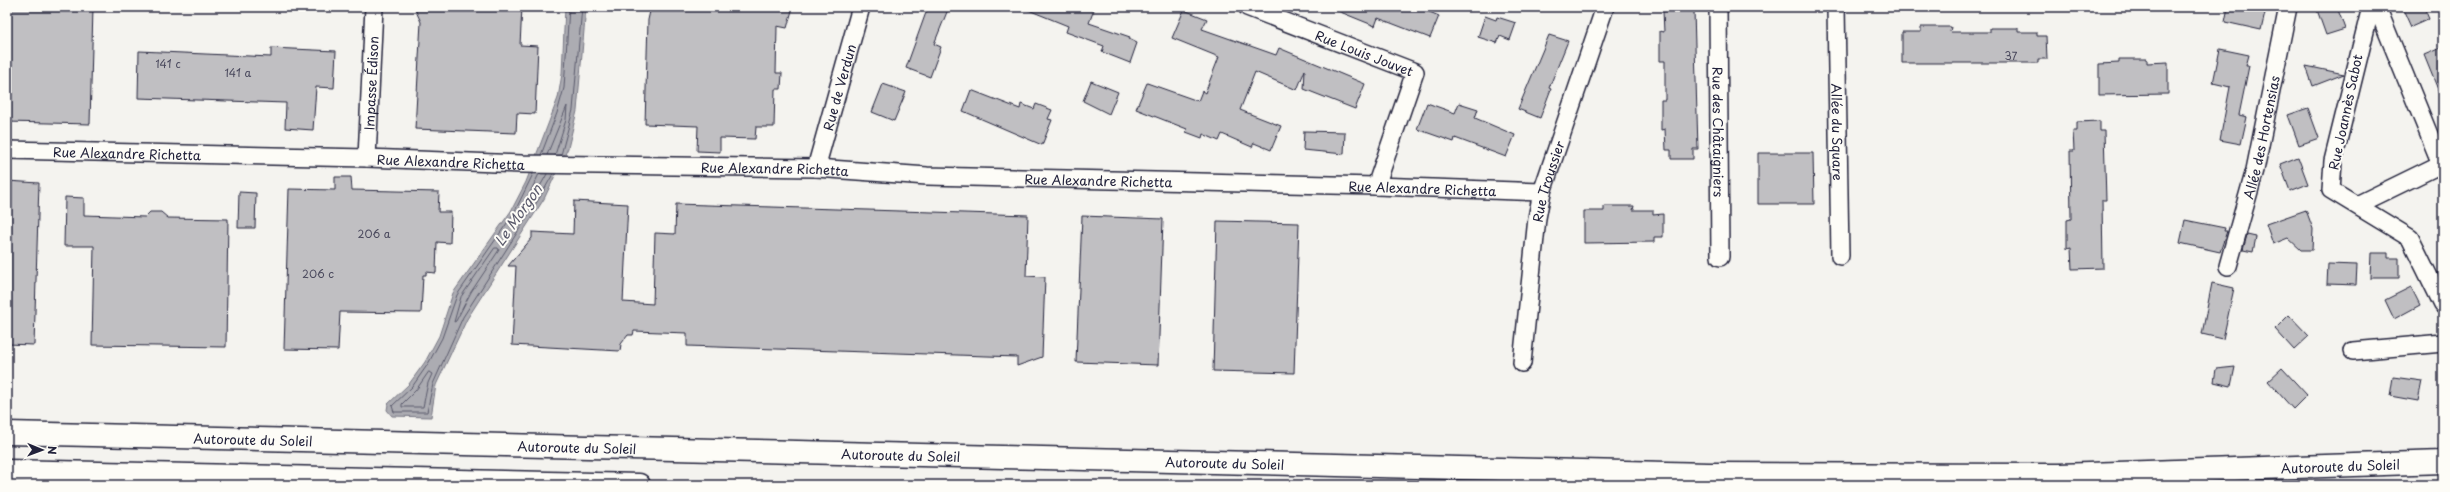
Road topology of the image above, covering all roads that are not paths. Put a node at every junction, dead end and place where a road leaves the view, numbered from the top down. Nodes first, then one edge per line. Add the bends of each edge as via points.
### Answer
1 (374, 7) edge
2 (861, 7) edge
3 (1247, 7) edge
4 (1605, 7) edge
5 (1718, 7) edge
6 (1836, 7) edge
7 (2288, 7) edge
8 (2371, 7) edge
9 (2377, 7) edge
10 (7, 150) edge
11 (367, 158) junction
12 (816, 168) junction
13 (1376, 186) junction
14 (1542, 192) junction
15 (2357, 205) junction
16 (1840, 256) dead end
17 (1720, 257) dead end
18 (2228, 266) dead end
19 (2443, 305) edge
20 (2443, 343) edge
21 (2353, 351) dead end
22 (1522, 363) dead end
23 (7, 433) edge
24 (2443, 462) edge
25 (7, 471) edge
26 (639, 485) edge

1 - 11 street, Impasse Édison
2 - 12 street, Rue de Verdun
3 - 13 street, Rue Louis Jouvet via 1415,72
4 - 14 street, Rue Troussier
5 - 17 street, Rue des Châtaigniers
6 - 16 street, Allée du Square
7 - 18 street, Allée des Hortensias via 2255,170
8 - 15 street, Rue Joannès Sabot via 2333,161 2331,190
9 - 15 street via 2441,164
10 - 11 street, Rue Alexandre Richetta
11 - 12 street, Rue Alexandre Richetta via 522,164
12 - 13 street, Rue Alexandre Richetta via 927,176
13 - 14 street, Rue Alexandre Richetta
14 - 22 street, Rue Troussier
15 - 19 street, Rue Joannès Sabot via 2410,238
20 - 21 street
23 - 24 highway, Autoroute du Soleil via 1709,474 2074,475
25 - 26 highway

